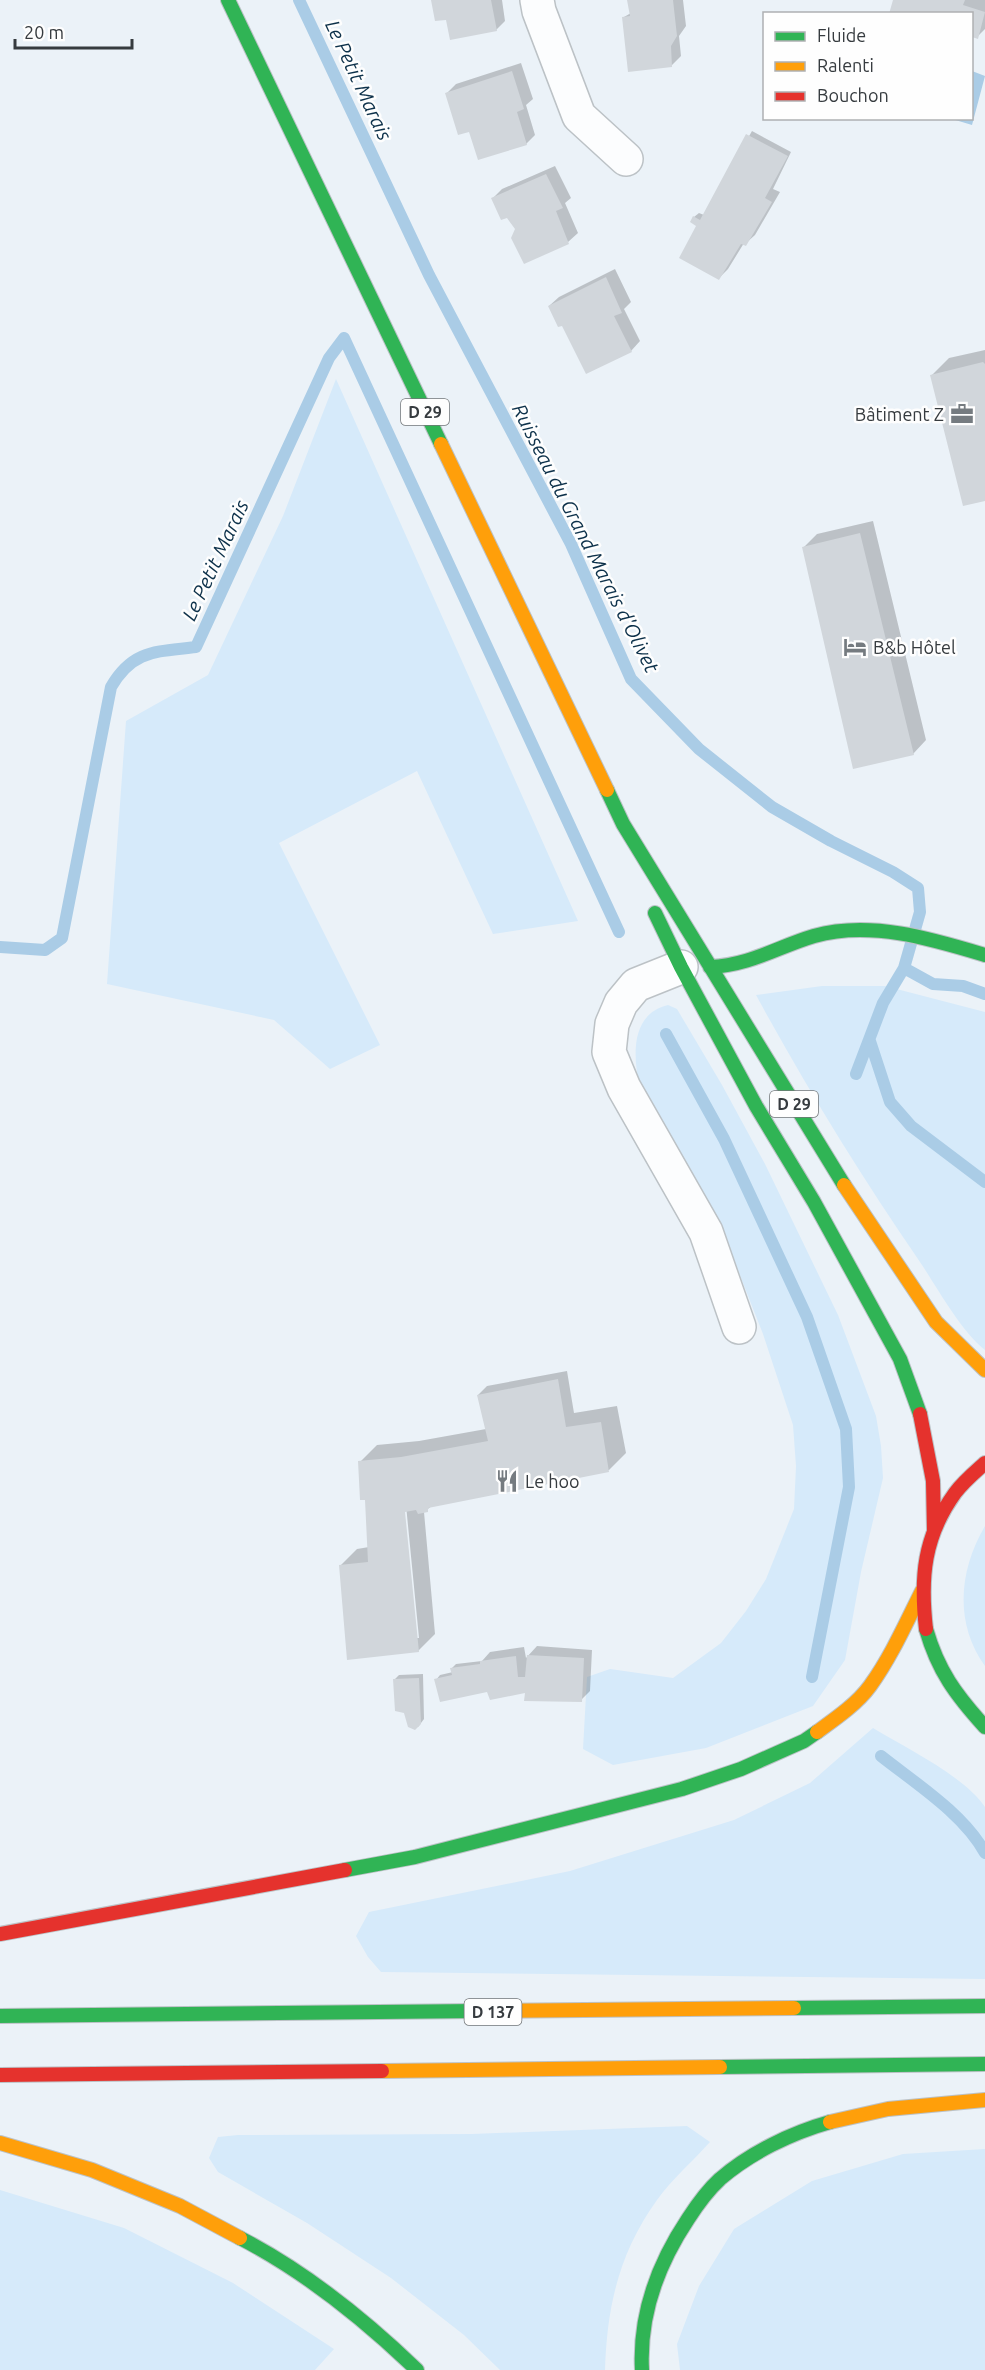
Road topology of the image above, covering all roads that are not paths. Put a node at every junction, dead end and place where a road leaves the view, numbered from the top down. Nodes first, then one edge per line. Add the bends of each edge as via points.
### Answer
1 (228, 0) edge
2 (537, 0) edge
3 (626, 159) dead end
4 (623, 824) junction
5 (642, 883) dead end
6 (650, 903) dead end
7 (985, 955) edge
8 (695, 967) junction
9 (739, 1327) dead end
10 (985, 1370) edge
11 (985, 1463) edge
12 (934, 1531) junction
13 (922, 1591) junction
14 (985, 1727) edge
15 (0, 1934) edge
16 (985, 2006) edge
17 (0, 2016) edge
18 (985, 2064) edge
19 (0, 2075) edge
20 (985, 2100) edge
21 (0, 2143) edge
22 (417, 2370) edge
23 (642, 2370) edge

1 - 4 main road, D 29
2 - 3 street via 579,116
4 - 5 main road, D 29
4 - 8 main road, D 29
6 - 8 main road, D 29
7 - 8 main road via 944,942 842,929 816,935 748,964
8 - 9 street via 636,985 621,1003 612,1024 609,1052 624,1088 706,1232
8 - 10 main road, D 29 via 936,1322
8 - 12 main road, D 29 via 756,1106 900,1359 922,1421 933,1481
11 - 12 main road via 951,1498
12 - 13 main road
13 - 14 main road via 924,1622 944,1680
13 - 15 main road via 869,1687 804,1741 741,1769 681,1789 415,1857
16 - 17 main road, D 137
18 - 19 main road
20 - 23 main road via 888,2108 843,2119 783,2139 717,2182 683,2225 657,2275 644,2318
21 - 22 main road via 92,2170 180,2206 251,2243 317,2285 373,2328

